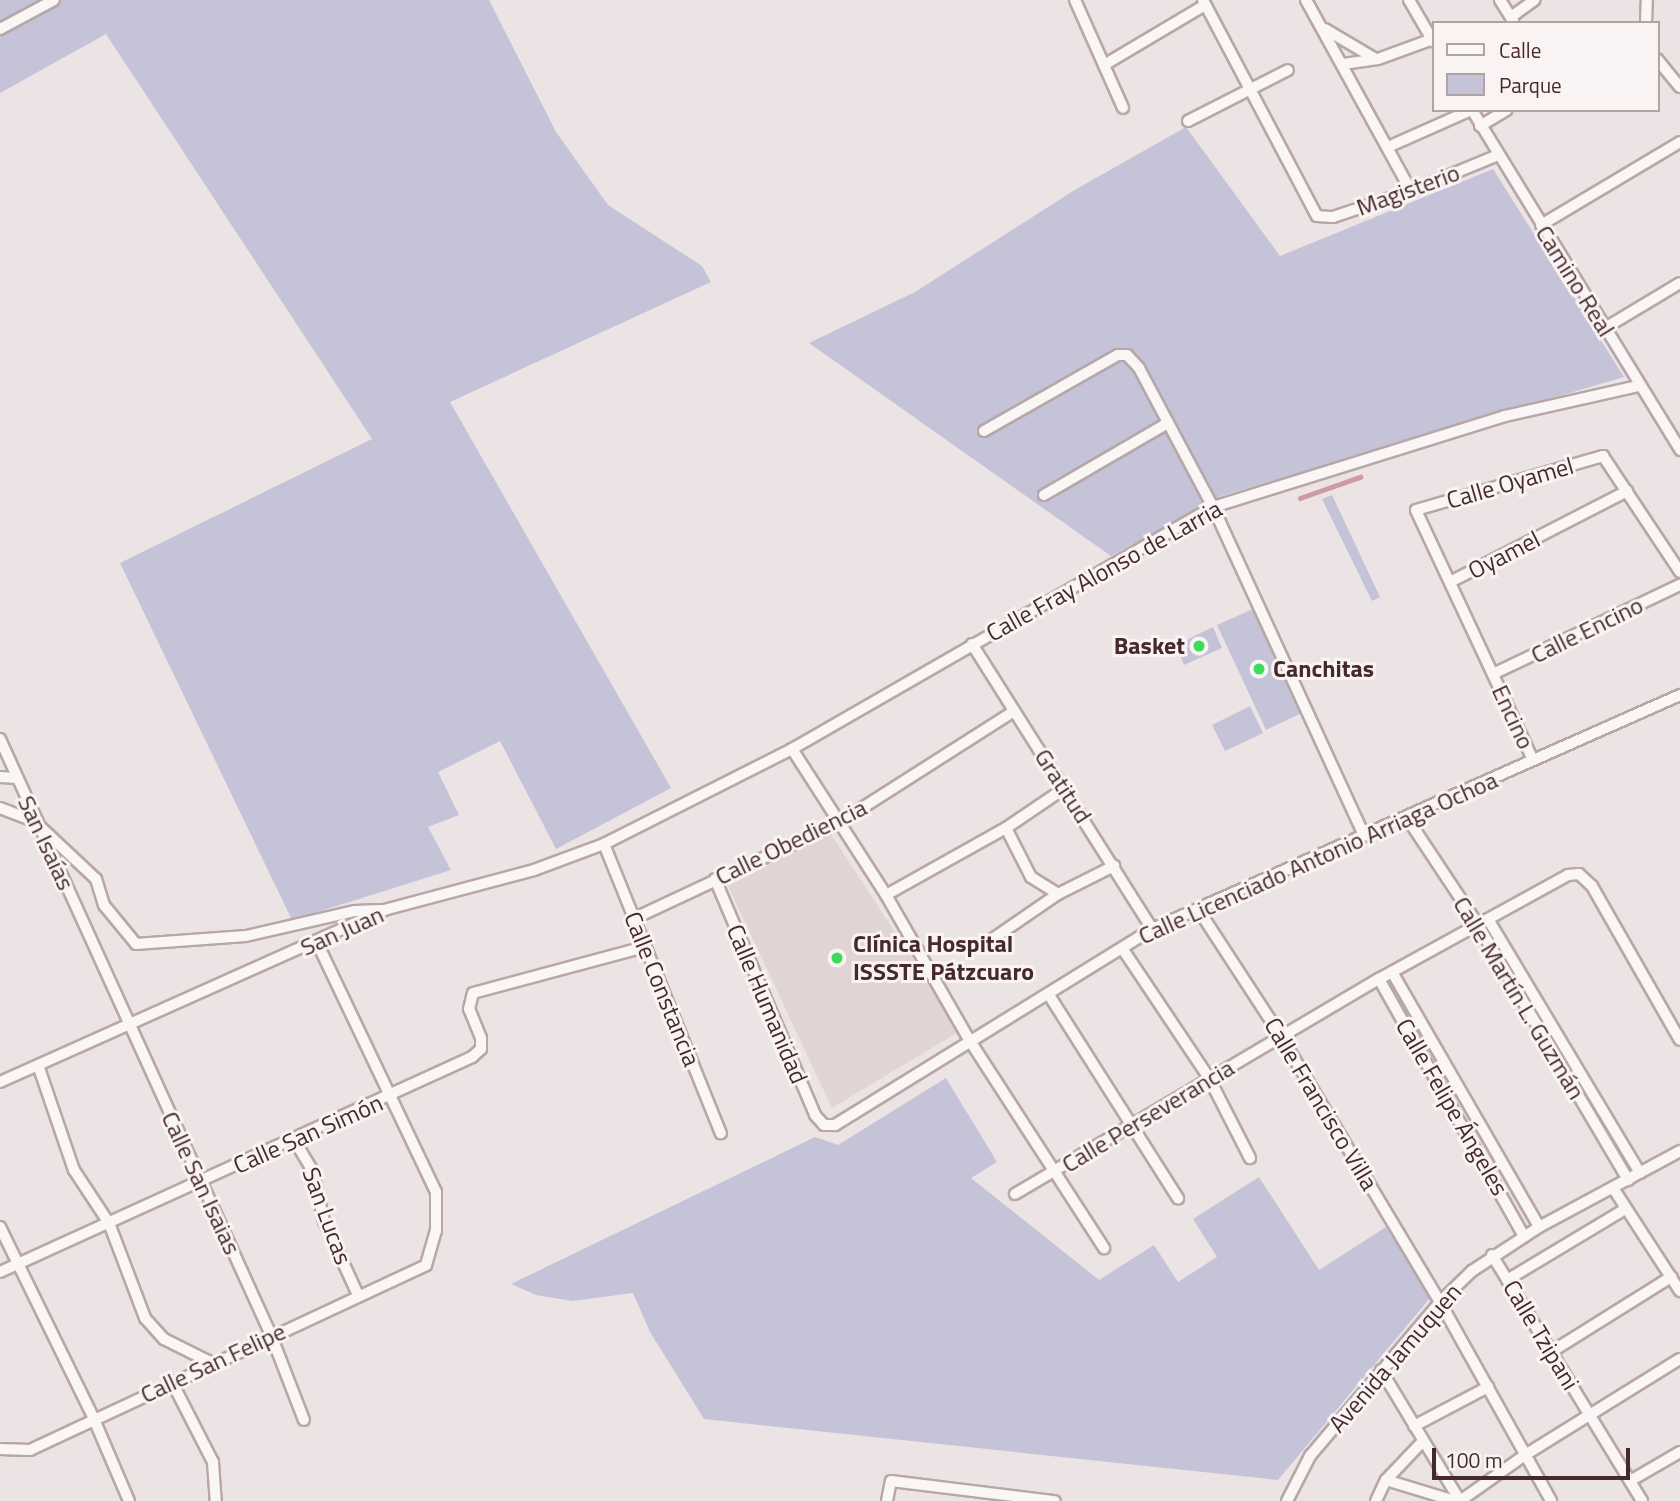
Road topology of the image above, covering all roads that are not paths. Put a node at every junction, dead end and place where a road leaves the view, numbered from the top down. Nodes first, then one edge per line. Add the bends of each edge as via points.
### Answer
1 (54, 0) edge
2 (1075, 0) edge
3 (1306, 0) edge
4 (1409, 0) edge
5 (1500, 0) edge
6 (1534, 0) edge
7 (1647, 0) edge
8 (1204, 2) edge
9 (1512, 20) edge
10 (1646, 21) edge
11 (1320, 25) junction
12 (0, 29) edge
13 (1432, 37) edge
14 (1432, 39) edge
15 (1378, 60) junction
16 (1659, 61) edge
17 (1343, 64) junction
18 (1104, 65) junction
19 (1288, 69) dead end
20 (1680, 87) edge
21 (1248, 90) junction
22 (1123, 108) dead end
23 (1467, 112) edge
24 (1472, 112) edge
25 (1504, 112) edge
26 (1188, 121) dead end
27 (1480, 126) junction
28 (1680, 142) edge
29 (1388, 147) junction
30 (1498, 156) junction
31 (1411, 191) junction
32 (1541, 225) junction
33 (1680, 283) edge
34 (1605, 328) junction
35 (1639, 386) junction
36 (1166, 424) junction
37 (984, 431) dead end
38 (1676, 435) edge
39 (1680, 450) edge
40 (1627, 491) junction
41 (1044, 495) dead end
42 (1213, 507) junction
43 (1416, 510) joint
44 (1680, 572) edge
45 (1452, 581) junction
46 (1680, 585) edge
47 (972, 644) junction
48 (1493, 674) junction
49 (1680, 695) edge
50 (1014, 711) junction
51 (0, 739) edge
52 (792, 749) junction
53 (1533, 760) junction
54 (0, 777) edge
55 (17, 778) junction
56 (1065, 789) junction
57 (0, 808) edge
58 (1407, 818) junction
59 (34, 821) junction
60 (841, 822) junction
61 (1006, 828) junction
62 (1364, 836) junction
63 (604, 844) junction
64 (1114, 866) junction
65 (715, 879) junction
66 (1058, 894) junction
67 (886, 895) junction
68 (1198, 909) junction
69 (384, 910) junction
70 (634, 919) junction
71 (1483, 922) junction
72 (1153, 929) junction
73 (990, 940) dead end
74 (317, 943) junction
75 (95, 946) joint
76 (645, 947) junction
77 (1122, 948) junction
78 (1392, 972) junction
79 (1379, 979) junction
80 (1049, 995) junction
81 (128, 1026) junction
82 (1282, 1038) junction
83 (1680, 1040) edge
84 (970, 1041) junction
85 (1565, 1046) junction
86 (1552, 1052) junction
87 (38, 1065) junction
88 (1209, 1078) junction
89 (0, 1082) edge
90 (391, 1097) junction
91 (1469, 1105) junction
92 (1455, 1113) junction
93 (824, 1125) joint
94 (1133, 1125) junction
95 (722, 1133) dead end
96 (293, 1138) junction
97 (1680, 1151) edge
98 (1250, 1158) dead end
99 (1057, 1170) junction
100 (1640, 1173) junction
101 (1628, 1180) junction
102 (200, 1182) junction
103 (1613, 1188) junction
104 (1015, 1194) dead end
105 (1178, 1198) dead end
106 (1625, 1209) junction
107 (109, 1223) junction
108 (0, 1227) edge
109 (1539, 1227) junction
110 (1524, 1236) junction
111 (1104, 1248) dead end
112 (1492, 1255) junction
113 (17, 1265) junction
114 (0, 1272) edge
115 (1671, 1277) junction
116 (1507, 1280) junction
117 (1680, 1291) edge
118 (358, 1295) junction
119 (1440, 1302) junction
120 (271, 1335) junction
121 (1551, 1352) junction
122 (1680, 1359) edge
123 (214, 1364) junction
124 (1381, 1370) junction
125 (173, 1384) junction
126 (1488, 1387) junction
127 (1590, 1415) junction
128 (93, 1416) junction
129 (304, 1420) dead end
130 (1414, 1426) junction
131 (1423, 1441) junction
132 (0, 1448) edge
133 (1680, 1452) edge
134 (1525, 1455) junction
135 (1386, 1480) junction
136 (1630, 1480) junction
137 (129, 1501) edge
138 (216, 1501) edge
139 (887, 1501) edge
140 (1055, 1501) edge
141 (1287, 1501) edge
142 (1376, 1501) edge
143 (1458, 1501) edge
144 (1551, 1501) edge
145 (1642, 1501) edge

1 - 12 street
2 - 18 street
3 - 11 street
4 - 13 street
5 - 9 street
6 - 9 street
7 - 10 street
8 - 18 street
8 - 21 street
11 - 15 street
11 - 17 street
14 - 15 street
15 - 17 street
16 - 20 street
17 - 29 street
18 - 22 street
19 - 21 street
21 - 26 street
21 - 31 street, Magisterio via 1317,216 1333,217
23 - 29 street
24 - 27 street, Camino Real
25 - 27 street
27 - 30 street, Camino Real
28 - 32 street
29 - 31 street
30 - 31 street, Magisterio
30 - 32 street, Camino Real
32 - 34 street, Camino Real
33 - 34 street
34 - 35 street, Camino Real
35 - 38 street, Camino Real
35 - 42 street, Calle Fray Alonso de Larria via 1505,416
36 - 37 street via 1139,368 1127,355 1118,355
36 - 41 street
36 - 42 street
38 - 39 street, Camino Real
40 - 43 street, Calle Oyamel via 1603,456
40 - 44 street
40 - 45 street, Oyamel
42 - 47 street, Calle Fray Alonso de Larria
42 - 62 street via 1307,703
43 - 45 street, Oyamel
45 - 48 street, Encino
46 - 48 street, Calle Encino
47 - 50 street, Gratitud
47 - 52 street, Calle Fray Alonso de Larria
48 - 53 street, Encino
49 - 53 street, Calle Licenciado Antonio Arriaga Ochoa
50 - 56 street, Gratitud
50 - 60 street, Calle Obediencia
51 - 55 street, San Isaías
52 - 60 street
52 - 63 street, Calle Fray Alonso de Larria
53 - 58 street, Calle Licenciado Antonio Arriaga Ochoa
54 - 55 street
55 - 59 street, San Isaías
56 - 61 street
56 - 64 street, Gratitud
57 - 59 street
58 - 62 street, Calle Licenciado Antonio Arriaga Ochoa
58 - 71 street, Calle Martín L. Guzmán
59 - 69 street via 96,879 104,905 136,944 246,936 355,911
59 - 75 street, San Isaías
60 - 65 street, Calle Obediencia
60 - 67 street
61 - 66 street via 1031,877
61 - 67 street
62 - 68 street, Calle Licenciado Antonio Arriaga Ochoa
63 - 69 street, San Juan via 534,870
63 - 70 street, Calle Constancia
64 - 66 street
64 - 72 street, Gratitud
65 - 70 street, Calle Obediencia
65 - 93 street, Calle Humanidad via 815,1115
66 - 73 street
67 - 84 street
68 - 72 street, Calle Licenciado Antonio Arriaga Ochoa
68 - 82 street, Calle Francisco Villa
69 - 74 street, San Juan
70 - 76 street, Calle Constancia
71 - 78 street, Calle Perseverancia
71 - 83 street, Calle Perseverancia via 1568,875 1579,874 1592,886
71 - 85 street, Calle Martín L. Guzmán
71 - 86 street, Calle Martín L. Guzmán
72 - 77 street, Calle Licenciado Antonio Arriaga Ochoa
74 - 81 street, San Juan
74 - 90 street
75 - 81 street, Calle San Isaias
76 - 90 street, Calle San Simón via 473,993 468,999 481,1049
76 - 95 street, Calle Constancia
77 - 80 street, Calle Licenciado Antonio Arriaga Ochoa
77 - 88 street
78 - 79 street, Calle Perseverancia
78 - 91 street, Calle Felipe Ángeles
79 - 82 street, Calle Perseverancia
79 - 92 street, Calle Felipe Ángeles
80 - 84 street, Calle Licenciado Antonio Arriaga Ochoa
80 - 94 street
81 - 87 street, San Juan
81 - 102 street, Calle San Isaias
82 - 88 street, Calle Perseverancia
82 - 119 street, Calle Francisco Villa
84 - 93 street, Calle Licenciado Antonio Arriaga Ochoa via 835,1125
84 - 99 street
85 - 86 street
85 - 100 street, Calle Martín L. Guzmán
86 - 101 street, Calle Martín L. Guzmán
87 - 89 street, San Juan
87 - 107 street via 74,1170
88 - 94 street, Calle Perseverancia
88 - 98 street
90 - 96 street, Calle San Simón
90 - 118 street, Calle San Felipe via 436,1192 436,1231 426,1265
91 - 92 street
91 - 109 street, Calle Felipe Ángeles
92 - 110 street, Calle Felipe Ángeles
94 - 99 street, Calle Perseverancia
94 - 105 street
96 - 102 street, Calle San Simón
96 - 118 street, San Lucas via 312,1170 324,1221
97 - 100 street, Avenida Jamuquen
99 - 104 street, Calle Perseverancia
99 - 111 street
100 - 101 street, Avenida Jamuquen
101 - 103 street, Avenida Jamuquen
102 - 107 street, Calle San Simón
102 - 120 street, Calle San Isaias
103 - 106 street
103 - 109 street, Avenida Jamuquen
106 - 115 street
106 - 116 street
107 - 113 street, Calle San Simón
107 - 123 street via 145,1318 188,1354
108 - 113 street
109 - 110 street, Avenida Jamuquen
110 - 112 street, Avenida Jamuquen
112 - 116 street, Calle Tzipani
112 - 119 street, Avenida Jamuquen
113 - 114 street, Calle San Simón
113 - 128 street
115 - 117 street
115 - 121 street
116 - 121 street, Calle Tzipani
118 - 120 street, Calle San Felipe
119 - 124 street, Avenida Jamuquen
119 - 126 street, Calle Francisco Villa
120 - 123 street, Calle San Felipe
120 - 129 street, Calle San Isaias
121 - 127 street, Calle Tzipani
122 - 127 street
123 - 125 street, Calle San Felipe
124 - 130 street
124 - 141 street, Avenida Jamuquen via 1310,1456
125 - 128 street, Calle San Felipe
125 - 138 street via 213,1462
126 - 130 street
126 - 134 street, Calle Francisco Villa
127 - 134 street
127 - 136 street, Calle Tzipani
128 - 132 street, Calle San Felipe via 30,1450
128 - 137 street
130 - 131 street
131 - 135 street
131 - 143 street
133 - 136 street
134 - 143 street
134 - 144 street, Calle Francisco Villa
135 - 142 street
135 - 143 street
136 - 145 street, Calle Tzipani
139 - 140 street via 891,1481

